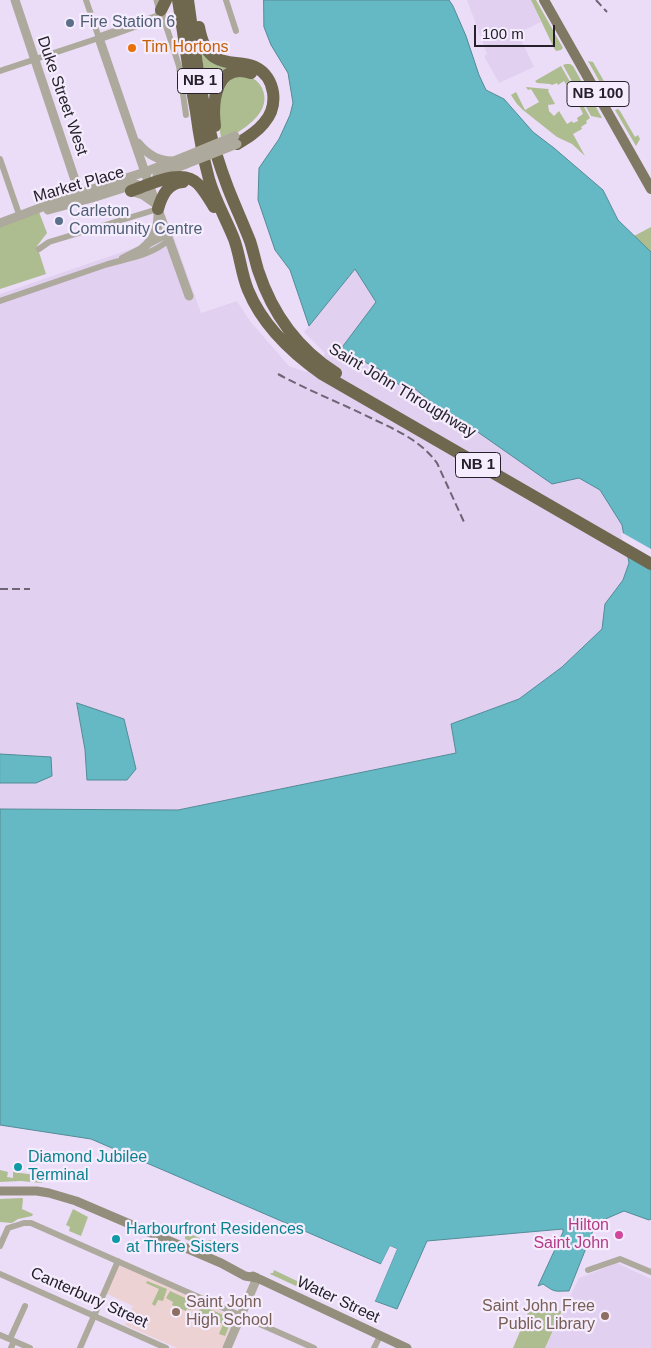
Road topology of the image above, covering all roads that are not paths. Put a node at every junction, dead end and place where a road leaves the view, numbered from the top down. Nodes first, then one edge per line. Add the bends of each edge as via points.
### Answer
1 (15, 0) edge
2 (86, 0) edge
3 (178, 0) edge
4 (188, 0) edge
5 (192, 0) edge
6 (226, 0) edge
7 (544, 0) edge
8 (162, 3) edge
9 (236, 31) dead end
10 (100, 38) junction
11 (34, 59) junction
12 (0, 71) edge
13 (186, 115) dead end
14 (198, 128) junction
15 (135, 140) junction
16 (236, 140) junction
17 (0, 158) edge
18 (185, 160) junction
19 (174, 161) junction
20 (219, 161) junction
21 (148, 179) junction
22 (651, 189) edge
23 (131, 191) junction
24 (204, 192) junction
25 (80, 197) junction
26 (92, 198) junction
27 (157, 206) junction
28 (22, 216) junction
29 (0, 223) edge
30 (168, 238) junction
31 (143, 248) junction
32 (39, 249) dead end
33 (114, 262) junction
34 (242, 276) junction
35 (189, 296) dead end
36 (0, 301) edge
37 (281, 338) junction
38 (309, 360) junction
39 (651, 554) edge
40 (651, 564) edge
41 (0, 1191) edge
42 (0, 1227) edge
43 (8, 1228) junction
44 (0, 1246) edge
45 (118, 1261) junction
46 (588, 1270) dead end
47 (651, 1272) edge
48 (0, 1274) edge
49 (257, 1278) junction
50 (25, 1306) dead end
51 (241, 1315) junction
52 (94, 1316) junction
53 (0, 1335) edge
54 (380, 1336) junction
55 (12, 1340) junction
56 (11, 1348) edge
57 (30, 1348) edge
58 (80, 1348) edge
59 (166, 1348) edge
60 (227, 1348) edge
61 (314, 1348) edge
62 (374, 1348) edge
63 (407, 1348) edge

1 - 11 street, Duke Street West
2 - 10 street
3 - 14 highway, Saint John Throughway / NB 1
4 - 20 highway, Saint John Throughway / NB 1 via 202,95
5 - 16 highway via 206,50 215,58 261,70 273,89 273,105 266,122 252,135
6 - 9 street
7 - 22 main road, NB 100
8 - 10 street via 158,17
8 - 13 street via 179,66
10 - 11 street
10 - 15 street
11 - 12 street
11 - 25 street, Duke Street West
14 - 34 highway, Saint John Throughway / NB 1 via 209,179 235,242
14 - 37 highway, Saint John Throughway / NB 1 via 214,179 240,240 255,292
15 - 19 street via 154,157
15 - 21 street
16 - 18 street, Market Place, bridge
16 - 20 highway via 258,122 267,103 263,82 253,73 238,70 224,77 216,90 214,106
17 - 28 street
18 - 19 street, Market Place
18 - 21 street, Market Place
19 - 21 street, Market Place
20 - 38 highway, Saint John Throughway / NB 1 via 268,296
21 - 23 highway
21 - 24 highway via 184,176 194,180
21 - 25 street, Market Place
21 - 26 street, Market Place
21 - 27 street
23 - 26 street
23 - 27 street via 143,195
24 - 27 highway via 180,182 165,192
24 - 34 highway via 224,223
25 - 26 street, Market Place
25 - 28 street, Market Place
27 - 30 street
27 - 31 street via 156,230
27 - 32 street via 50,242
28 - 29 street, Market Place
30 - 31 street
30 - 33 street via 155,250
30 - 35 street
31 - 33 street
33 - 36 street
34 - 37 highway, Saint John Throughway / NB 1 via 264,320
37 - 38 highway, Saint John Throughway / NB 1
38 - 39 highway, Saint John Throughway / NB 1
38 - 40 highway, Saint John Throughway / NB 1 via 322,374 354,394
41 - 49 main road, Water Street via 37,1191 64,1197 247,1271
42 - 43 street
43 - 44 street
43 - 45 street via 31,1223
45 - 51 street
45 - 52 street
46 - 47 street via 620,1259
48 - 52 street, Canterbury Street
49 - 51 street
49 - 54 main road, Water Street
50 - 55 street
51 - 60 street
51 - 61 street
52 - 58 street
52 - 59 street, Canterbury Street
53 - 55 street
54 - 62 street
54 - 63 main road, Water Street
55 - 56 street
55 - 57 street

